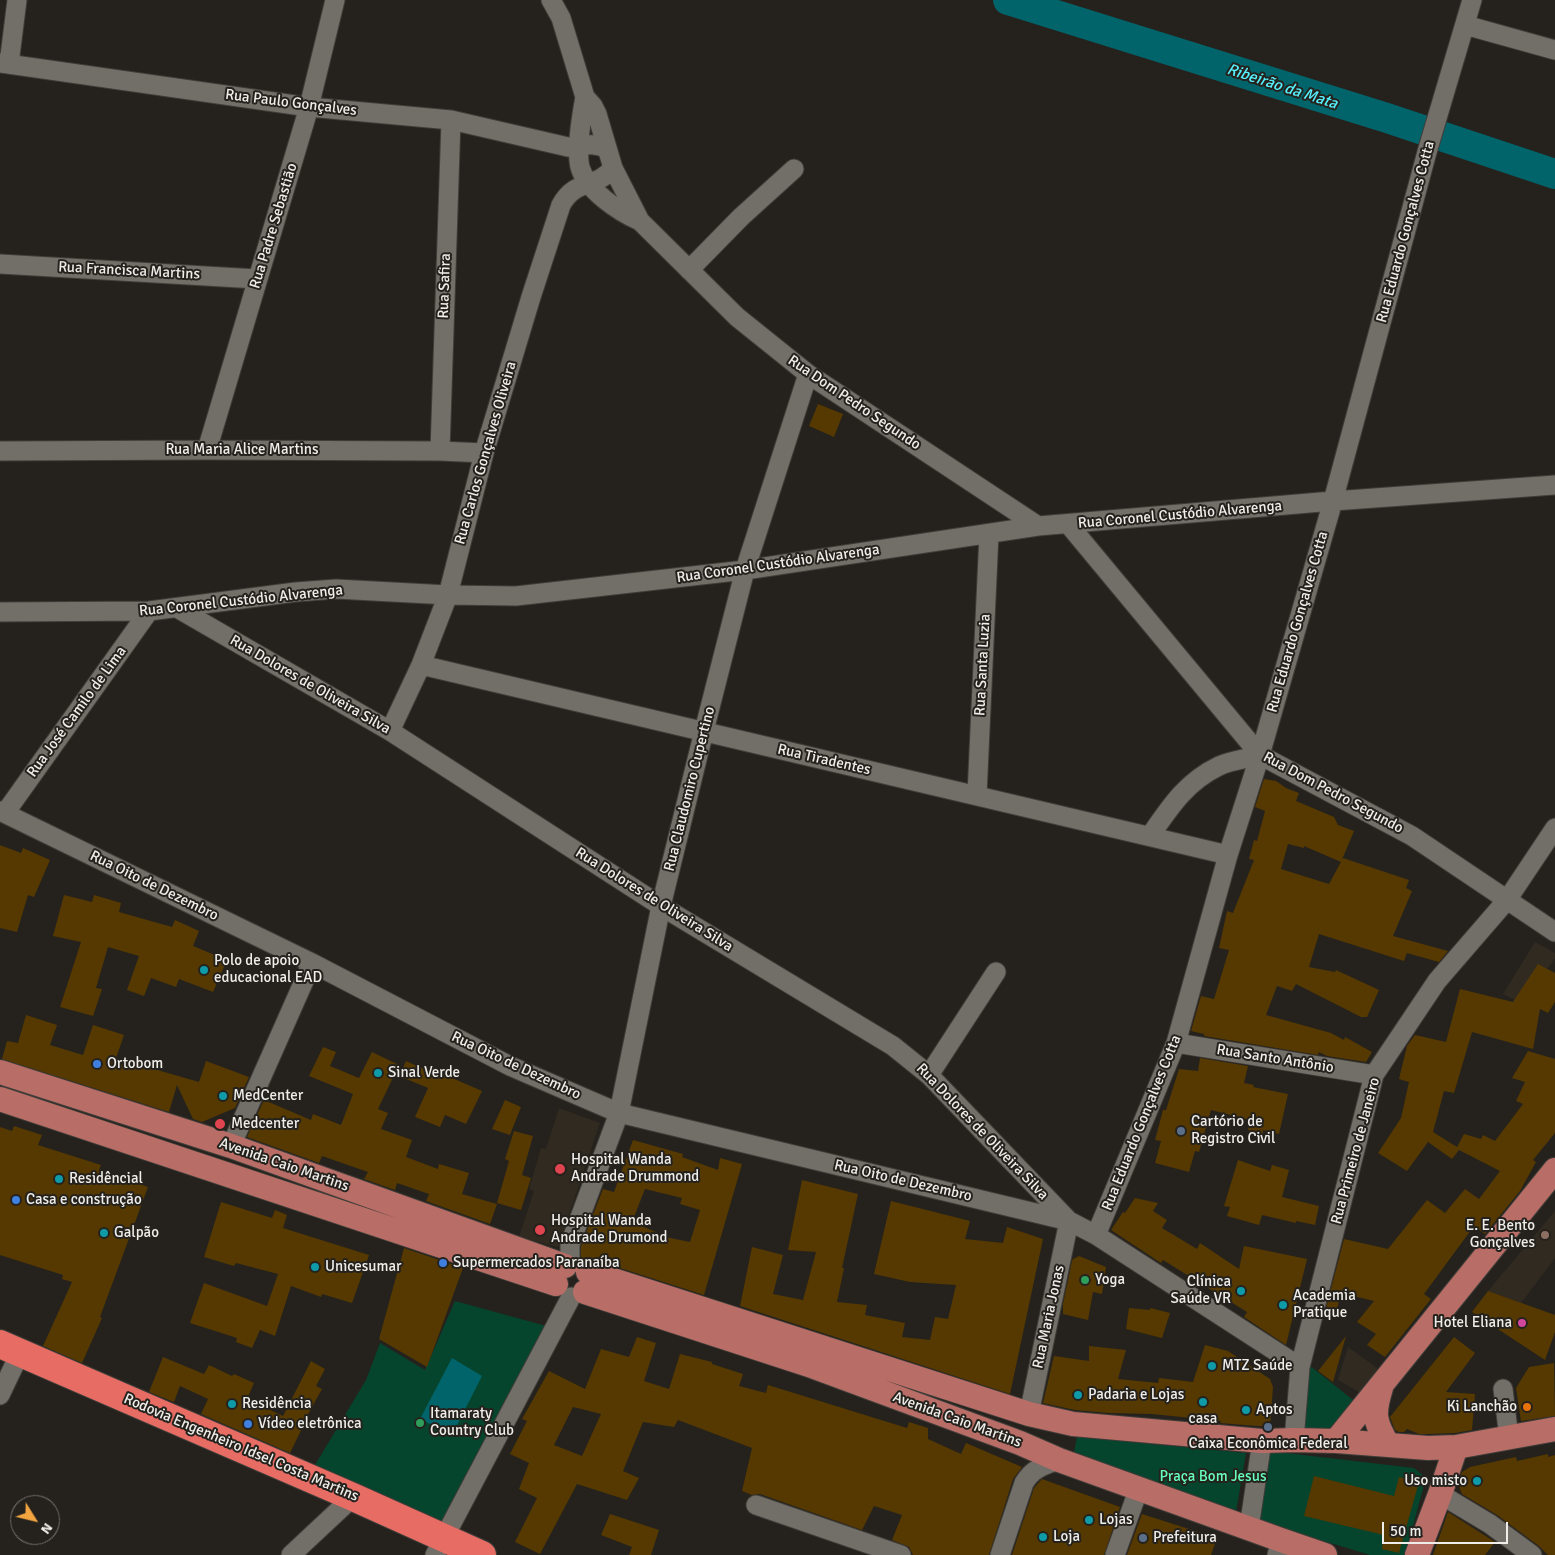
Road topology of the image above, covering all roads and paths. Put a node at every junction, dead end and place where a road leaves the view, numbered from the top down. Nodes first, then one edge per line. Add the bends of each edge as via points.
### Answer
1 (17, 0) edge
2 (335, 0) edge
3 (551, 0) edge
4 (1472, 0) edge
5 (1465, 25) junction
6 (1555, 50) edge
7 (5, 64) edge
8 (585, 97) junction
9 (309, 107) junction
10 (451, 120) junction
11 (580, 147) junction
12 (607, 149) junction
13 (613, 168) junction
14 (794, 169) dead end
15 (589, 183) junction
16 (640, 221) junction
17 (0, 264) edge
18 (689, 270) junction
19 (257, 279) junction
20 (808, 374) junction
21 (207, 450) junction
22 (0, 451) edge
23 (440, 451) junction
24 (484, 453) junction
25 (1555, 485) edge
26 (1333, 501) junction
27 (1069, 525) junction
28 (1038, 526) junction
29 (989, 534) junction
30 (745, 570) junction
31 (448, 595) junction
32 (177, 608) junction
33 (148, 611) junction
34 (0, 612) edge
35 (421, 665) junction
36 (390, 732) junction
37 (704, 732) junction
38 (1260, 755) junction
39 (977, 796) junction
40 (2, 812) edge
41 (1555, 828) edge
42 (1150, 836) junction
43 (1228, 855) junction
44 (1506, 900) junction
45 (661, 906) junction
46 (1555, 932) edge
47 (312, 963) junction
48 (996, 972) dead end
49 (1176, 1043) junction
50 (0, 1072) edge
51 (929, 1075) junction
52 (1374, 1075) junction
53 (0, 1099) edge
54 (619, 1114) junction
55 (231, 1146) junction
56 (1555, 1170) edge
57 (1069, 1221) junction
58 (1096, 1234) junction
59 (573, 1279) junction
60 (10, 1348) edge
61 (1300, 1367) junction
62 (1382, 1384) junction
63 (1503, 1389) dead end
64 (0, 1395) edge
65 (1029, 1414) junction
66 (1073, 1424) junction
67 (1555, 1429) edge
68 (1509, 1438) junction
69 (1294, 1440) junction
70 (1262, 1441) junction
71 (1336, 1441) junction
72 (1388, 1445) junction
73 (1456, 1447) junction
74 (1059, 1460) junction
75 (1139, 1488) junction
76 (1440, 1494) junction
77 (354, 1497) junction
78 (756, 1505) dead end
79 (1249, 1528) junction
80 (439, 1546) edge
81 (1279, 1548) edge
82 (291, 1555) edge
83 (482, 1555) edge
84 (902, 1555) edge
85 (1000, 1555) edge
86 (1115, 1555) edge
87 (1325, 1555) edge
88 (1417, 1555) edge
89 (1532, 1555) edge

1 - 7 street
2 - 9 street, Rua Padre Sebastião
3 - 8 street, Rua Dom Pedro Segundo via 561,18
4 - 5 street, Rua Eduardo Gonçalves Cotta
5 - 6 street
5 - 26 street, Rua Eduardo Gonçalves Cotta via 1427,152
7 - 9 street, Rua Paulo Gonçalves
8 - 11 street, Rua Dom Pedro Segundo
8 - 12 street, Rua Dom Pedro Segundo via 597,114
9 - 10 street, Rua Paulo Gonçalves
9 - 19 street, Rua Padre Sebastião
10 - 11 street, Rua Paulo Gonçalves
10 - 23 street, Rua Safira
11 - 12 street via 594,144
11 - 15 street, Rua Dom Pedro Segundo via 580,166
12 - 13 street, Rua Dom Pedro Segundo
13 - 15 street via 607,176
13 - 16 street, Rua Dom Pedro Segundo
14 - 18 street
15 - 16 street, Rua Dom Pedro Segundo via 616,209
15 - 24 street, Rua Carlos Gonçalves Oliveira via 574,188 562,205
16 - 18 street, Rua Dom Pedro Segundo
17 - 19 street, Rua Francisca Martins
18 - 20 street, Rua Dom Pedro Segundo via 737,317
19 - 21 street, Rua Padre Sebastião
20 - 28 street, Rua Dom Pedro Segundo
20 - 30 street, Rua Claudomiro Cupertino
21 - 22 street, Rua Maria Alice Martins
21 - 23 street, Rua Maria Alice Martins
23 - 24 street, Rua Maria Alice Martins
24 - 31 street, Rua Carlos Gonçalves Oliveira
25 - 26 street, Rua Coronel Custódio Alvarenga
26 - 27 street, Rua Coronel Custódio Alvarenga
26 - 38 street, Rua Eduardo Gonçalves Cotta
27 - 28 street, Rua Coronel Custódio Alvarenga
27 - 38 street, Rua Dom Pedro Segundo
28 - 29 street, Rua Coronel Custódio Alvarenga
29 - 30 street, Rua Coronel Custódio Alvarenga
29 - 39 street, Rua Santa Luzia
30 - 31 street, Rua Coronel Custódio Alvarenga via 516,596
30 - 37 street, Rua Claudomiro Cupertino
31 - 32 street, Rua Coronel Custódio Alvarenga via 336,589
31 - 35 street, Rua Carlos Gonçalves Oliveira
32 - 33 street, Rua Coronel Custódio Alvarenga
32 - 36 street, Rua Dolores de Oliveira Silva
33 - 34 street, Rua Coronel Custódio Alvarenga
33 - 40 street, Rua José Camilo de Lima
35 - 36 street, Rua Carlos Gonçalves Oliveira
35 - 37 street, Rua Tiradentes
36 - 45 street, Rua Dolores de Oliveira Silva
37 - 39 street, Rua Tiradentes
37 - 45 street, Rua Claudomiro Cupertino
38 - 42 street via 1221,765 1196,780 1173,802
38 - 43 street, Rua Eduardo Gonçalves Cotta
38 - 44 street, Rua Dom Pedro Segundo via 1412,836
39 - 42 street, Rua Tiradentes
40 - 47 street, Rua Oito de Dezembro
41 - 44 street, Rua Primeiro de Janeiro
42 - 43 street, Rua Tiradentes
43 - 49 street, Rua Eduardo Gonçalves Cotta
44 - 46 street, Rua Dom Pedro Segundo
44 - 52 street, Rua Primeiro de Janeiro via 1437,981
45 - 51 street, Rua Dolores de Oliveira Silva via 893,1046
45 - 54 street, Rua Claudomiro Cupertino
47 - 54 street, Rua Oito de Dezembro via 510,1066
47 - 55 street
48 - 51 street
49 - 52 street, Rua Santo Antônio
49 - 58 street, Rua Eduardo Gonçalves Cotta
50 - 55 main road, Avenida Caio Martins
51 - 57 street, Rua Dolores de Oliveira Silva
52 - 61 street, Rua Primeiro de Janeiro
53 - 59 main road, Avenida Caio Martins
54 - 57 street, Rua Oito de Dezembro
54 - 59 street, Rua Claudomiro Cupertino via 570,1244
55 - 59 main road, Avenida Caio Martins
56 - 62 main road
57 - 58 street, Rua Dolores de Oliveira Silva
57 - 65 street, Rua Maria Jonas
58 - 61 street
59 - 65 main road, Avenida Caio Martins
59 - 74 main road, Avenida Caio Martins
59 - 80 street
60 - 64 street
60 - 77 highway, Rodovia Engenheiro Idsel Costa Martins
61 - 69 street, Rua Primeiro de Janeiro
62 - 71 main road
62 - 72 main road via 1375,1417
63 - 68 street
65 - 66 main road, Avenida Caio Martins
66 - 70 main road, Avenida Caio Martins
66 - 74 main road via 1061,1441
67 - 68 main road, Avenida Caio Martins
68 - 73 main road, Avenida Caio Martins
69 - 70 main road, Avenida Caio Martins
69 - 71 main road, Avenida Caio Martins
70 - 79 street
71 - 72 main road, Avenida Caio Martins
72 - 73 main road, Avenida Caio Martins
73 - 76 main road
74 - 75 main road, Avenida Caio Martins
74 - 85 street via 1029,1474
75 - 79 main road, Avenida Caio Martins
75 - 86 street
76 - 88 main road
76 - 89 street via 1490,1524
77 - 80 highway, Rodovia Engenheiro Idsel Costa Martins
77 - 82 street
78 - 84 street
79 - 81 main road, Avenida Caio Martins
80 - 83 highway, Rodovia Engenheiro Idsel Costa Martins
81 - 87 main road, Avenida Caio Martins

